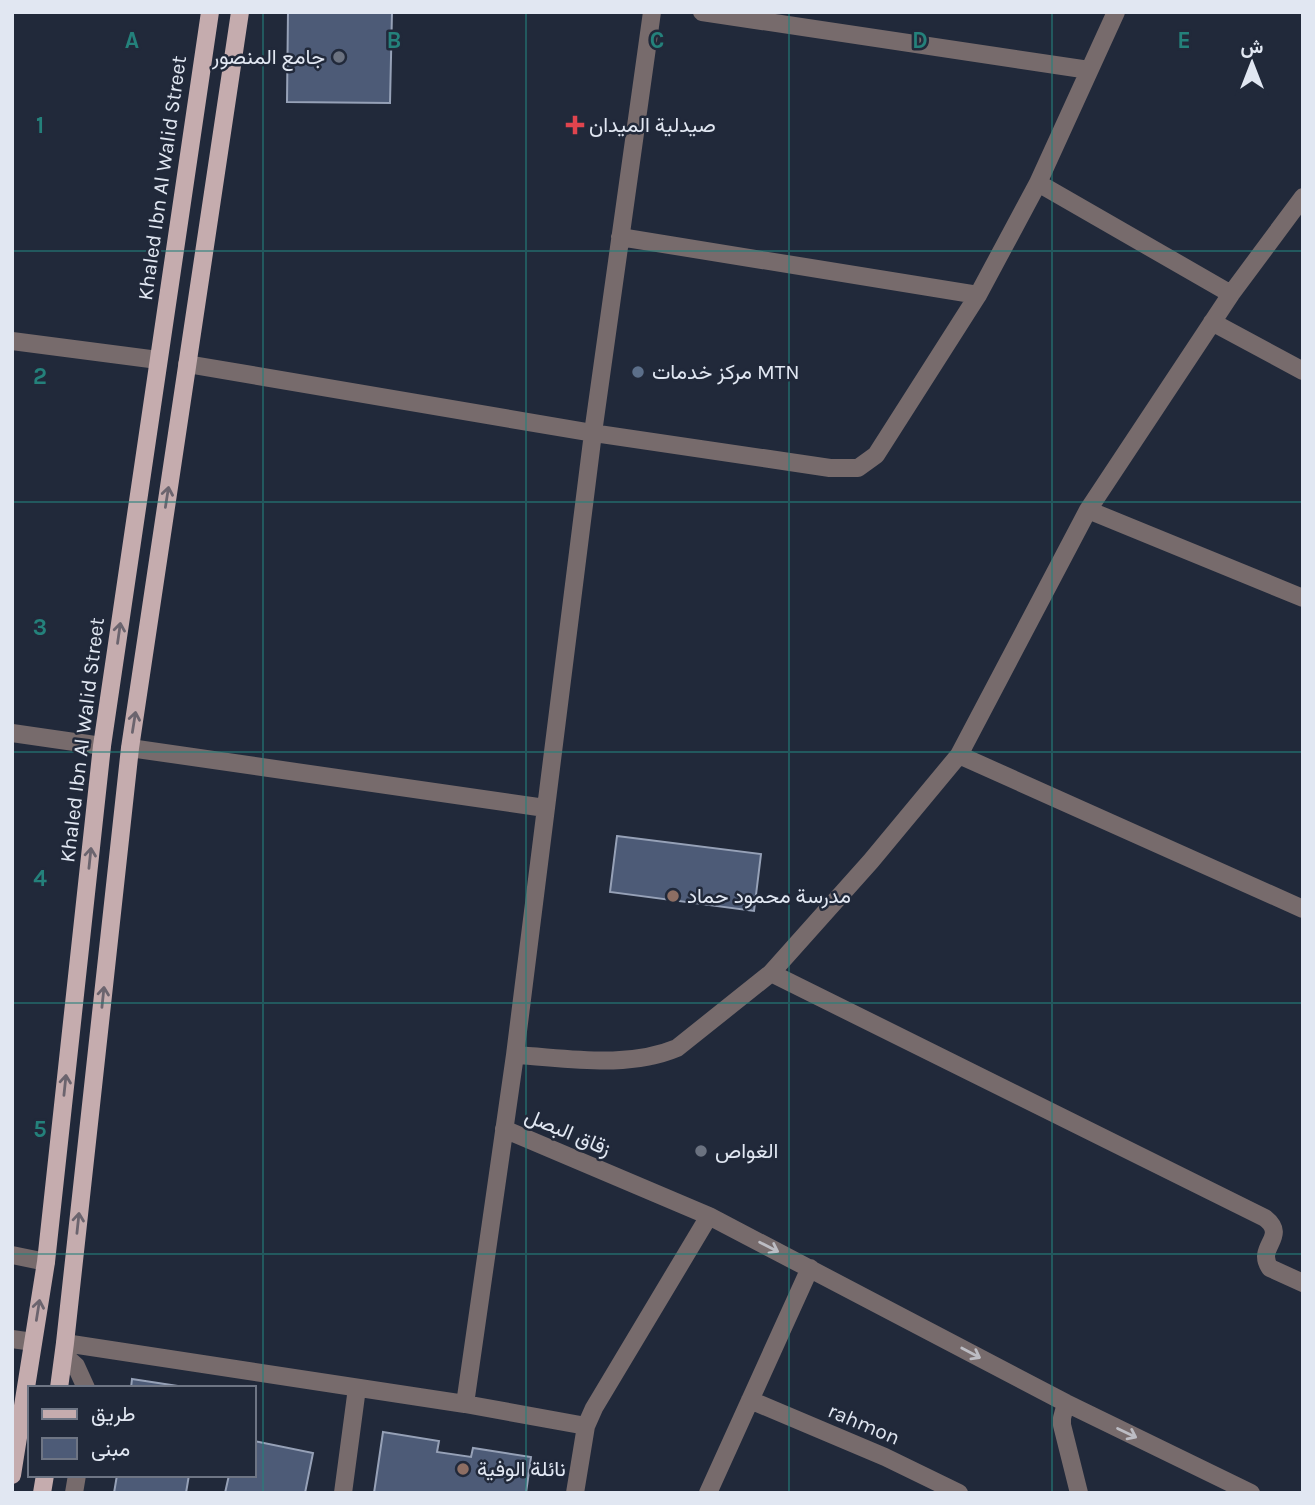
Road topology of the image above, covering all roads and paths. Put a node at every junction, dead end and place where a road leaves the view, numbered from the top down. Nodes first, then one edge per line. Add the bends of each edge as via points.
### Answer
1 (210, 12) edge
2 (240, 12) edge
3 (652, 12) edge
4 (702, 12) edge
5 (1116, 12) edge
6 (1089, 70) junction
7 (1038, 183) junction
8 (1303, 197) edge
9 (620, 237) junction
10 (1231, 294) junction
11 (978, 295) junction
12 (1212, 323) junction
13 (12, 341) edge
14 (158, 360) junction
15 (187, 364) junction
16 (1303, 371) edge
17 (593, 433) junction
18 (1088, 510) junction
19 (1303, 598) edge
20 (12, 733) edge
21 (102, 746) junction
22 (130, 748) junction
23 (959, 755) junction
24 (545, 808) junction
25 (1303, 909) edge
26 (772, 973) junction
27 (515, 1055) junction
28 (504, 1129) junction
29 (709, 1216) junction
30 (12, 1255) edge
31 (46, 1262) junction
32 (810, 1268) junction
33 (1303, 1283) edge
34 (12, 1339) edge
35 (33, 1342) junction
36 (65, 1349) junction
37 (59, 1386) edge
38 (85, 1386) edge
39 (357, 1388) junction
40 (750, 1400) junction
41 (1066, 1403) junction
42 (465, 1404) junction
43 (586, 1426) junction
44 (12, 1475) edge
45 (343, 1493) edge
46 (575, 1493) edge
47 (708, 1493) edge
48 (959, 1493) edge
49 (1079, 1493) edge
50 (1251, 1493) edge

1 - 14 main road, Khaled Ibn Al Walid Street
2 - 15 main road
3 - 9 street
4 - 6 street
5 - 6 street
6 - 7 street
7 - 10 street
7 - 11 street
8 - 10 street
9 - 11 street
9 - 17 street
10 - 12 street
11 - 17 street via 876,455 858,468 830,468
12 - 16 street
12 - 18 street
13 - 14 street
21 -> 14 main road, Khaled Ibn Al Walid Street
15 - 17 street
22 -> 15 main road
17 - 24 street
18 - 19 street
18 - 23 street
20 - 21 street
31 -> 21 main road, Khaled Ibn Al Walid Street
22 - 24 street
36 -> 22 main road
23 - 25 street
23 - 26 street
24 - 27 street
26 - 27 street via 677,1048 661,1055 615,1060
26 - 33 street via 1265,1218 1274,1233 1266,1263
27 - 28 street
28 - 29 street, زقاق البصل
28 - 42 street, زقاق البصل
29 -> 32 street, زقاق البصل
29 - 43 street
30 - 31 street
35 -> 31 main road, Khaled Ibn Al Walid Street
32 - 40 street
32 -> 41 street, زقاق البصل
34 - 35 street
35 - 44 main road, Khaled Ibn Al Walid Street
36 - 37 main road
36 - 38 street
36 - 39 street
39 - 42 street
39 - 45 street
40 - 47 street
40 - 48 street, rahmon
41 - 49 street via 1062,1425
41 -> 50 street, زقاق البصل
42 - 43 street
43 - 46 street

